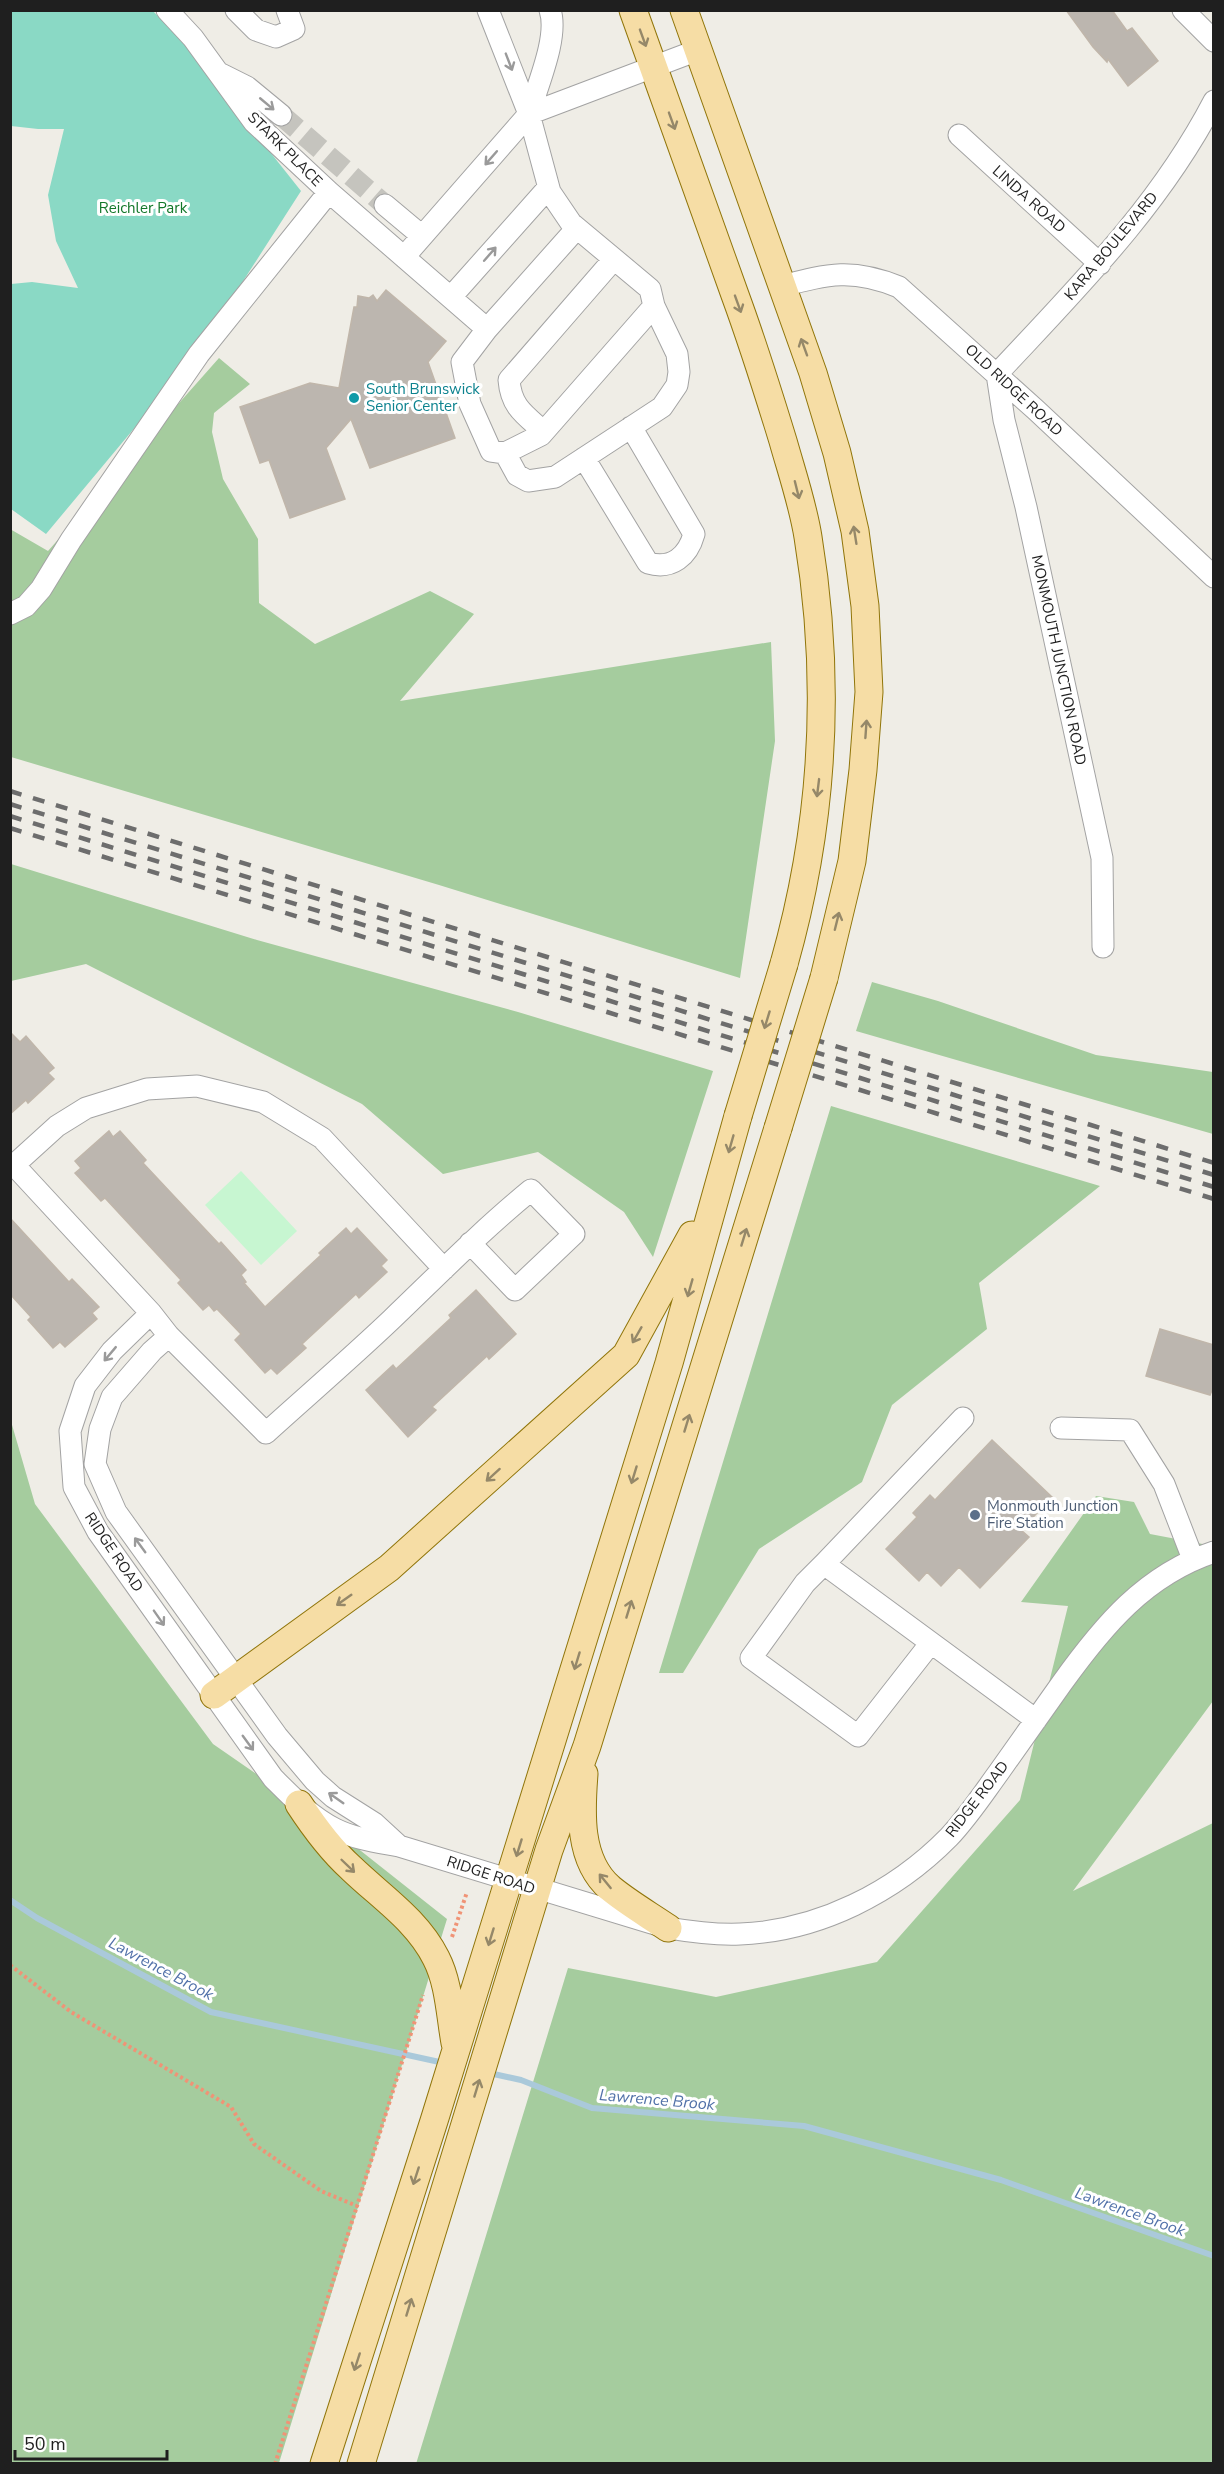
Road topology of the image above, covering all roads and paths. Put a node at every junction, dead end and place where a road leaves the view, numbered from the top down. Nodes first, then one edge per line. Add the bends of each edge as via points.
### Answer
1 (167, 10) edge
2 (236, 10) edge
3 (287, 10) edge
4 (489, 10) edge
5 (550, 10) edge
6 (633, 10) edge
7 (684, 10) edge
8 (1183, 10) edge
9 (1214, 41) edge
10 (698, 50) junction
11 (653, 66) junction
12 (218, 72) junction
13 (1212, 106) edge
14 (529, 114) junction
15 (281, 115) tunnel mouth
16 (959, 135) dead end
17 (548, 188) junction
18 (329, 192) junction
19 (384, 205) tunnel mouth
20 (577, 228) junction
21 (422, 236) junction
22 (404, 256) junction
23 (614, 259) junction
24 (1100, 264) junction
25 (782, 286) junction
26 (452, 297) junction
27 (654, 306) junction
28 (487, 329) junction
29 (997, 374) junction
30 (631, 427) junction
31 (543, 431) junction
32 (506, 453) junction
33 (584, 458) junction
34 (1214, 577) edge
35 (10, 614) edge
36 (1103, 947) dead end
37 (723, 1171) junction
38 (470, 1243) junction
39 (444, 1269) junction
40 (151, 1313) junction
41 (169, 1336) junction
42 (963, 1418) dead end
43 (1061, 1428) dead end
44 (1214, 1552) edge
45 (1193, 1559) junction
46 (824, 1564) junction
47 (930, 1644) junction
48 (236, 1677) junction
49 (214, 1695) junction
50 (1036, 1720) junction
51 (587, 1746) junction
52 (299, 1804) junction
53 (399, 1846) junction
54 (509, 1881) junction
55 (537, 1890) junction
56 (467, 1892) dead end
57 (668, 1928) junction
58 (446, 1944) dead end
59 (10, 1965) edge
60 (416, 2022) dead end
61 (456, 2050) junction
62 (357, 2206) junction
63 (275, 2463) edge
64 (324, 2463) edge
65 (361, 2463) edge

1 - 12 street, STARK PLACE
2 - 3 street via 256,30 276,37 294,29
4 -> 14 street
5 - 14 street via 554,21 552,37
6 -> 11 main road
7 - 10 main road
8 - 9 street
10 - 11 street
10 - 25 main road
11 - 14 street
11 -> 37 main road, bridge via 758,358 791,468 808,535 822,684 820,772 799,912
12 -> 15 street via 248,87
12 - 18 street, STARK PLACE via 254,122
13 - 24 street, KARA BOULEVARD via 1148,207
14 - 17 street
14 -> 21 street
16 - 24 street, LINDA ROAD
17 - 20 street
26 -> 17 street
18 - 22 street
18 - 35 street, STARK PLACE via 199,354 41,589 26,606
19 - 21 street
20 - 23 street
20 - 28 street
21 - 22 street
22 - 26 street
23 - 27 street via 650,289
23 - 31 street via 509,380 510,395 518,408
24 - 29 street, KARA BOULEVARD
25 - 29 street, OLD RIDGE ROAD via 844,274 873,277 899,287
51 -> 25 main road, bridge via 824,978 852,861 869,692 865,606 855,531 837,453
26 - 28 street
27 - 30 street via 677,354 677,385 662,407
27 - 31 street
28 - 32 street via 462,362 465,383 490,451
29 - 34 street, OLD RIDGE ROAD
29 - 36 street, MONMOUTH JUNCTION ROAD via 1102,858
30 - 33 street
30 - 33 street via 694,534 685,556 665,565 648,563
31 - 32 street
32 - 33 street via 518,475 528,481 555,477
37 -> 48 main road via 680,1260 626,1355 389,1568
37 -> 54 main road via 669,1364
38 - 38 street via 515,1290 574,1234 531,1190
38 - 39 street
39 - 40 street via 322,1138 263,1102 197,1086 147,1089 86,1108 57,1126 14,1165
39 - 41 street via 266,1433
40 - 41 street
40 -> 49 street, RIDGE ROAD via 112,1351 85,1386 70,1431 74,1487 98,1532
48 -> 41 street, RIDGE ROAD via 116,1512 95,1464 99,1429 112,1397
42 - 46 street
43 - 45 street via 1130,1430 1164,1484
44 - 45 street, RIDGE ROAD
45 - 50 street, RIDGE ROAD via 1143,1589 1085,1651
46 - 47 street
46 - 47 street via 751,1658 858,1736
47 - 50 street
48 - 49 main road
53 -> 48 street, RIDGE ROAD via 315,1781 277,1736
49 -> 52 street, RIDGE ROAD via 273,1778
50 - 57 street, RIDGE ROAD via 950,1836 892,1885 861,1902 769,1931 709,1934
51 - 55 main road
57 -> 51 main road via 609,1887 590,1860 583,1833
52 - 53 street, RIDGE ROAD via 335,1829
52 -> 61 main road via 321,1838 396,1907 431,1949 446,1984
53 - 54 street, RIDGE ROAD
54 - 55 street, RIDGE ROAD
54 -> 61 main road
55 - 57 street, RIDGE ROAD
65 -> 55 main road
56 - 58 path
59 - 62 path via 71,2012 231,2107 254,2144 321,2191
60 - 62 path
61 -> 64 main road
62 - 63 path

